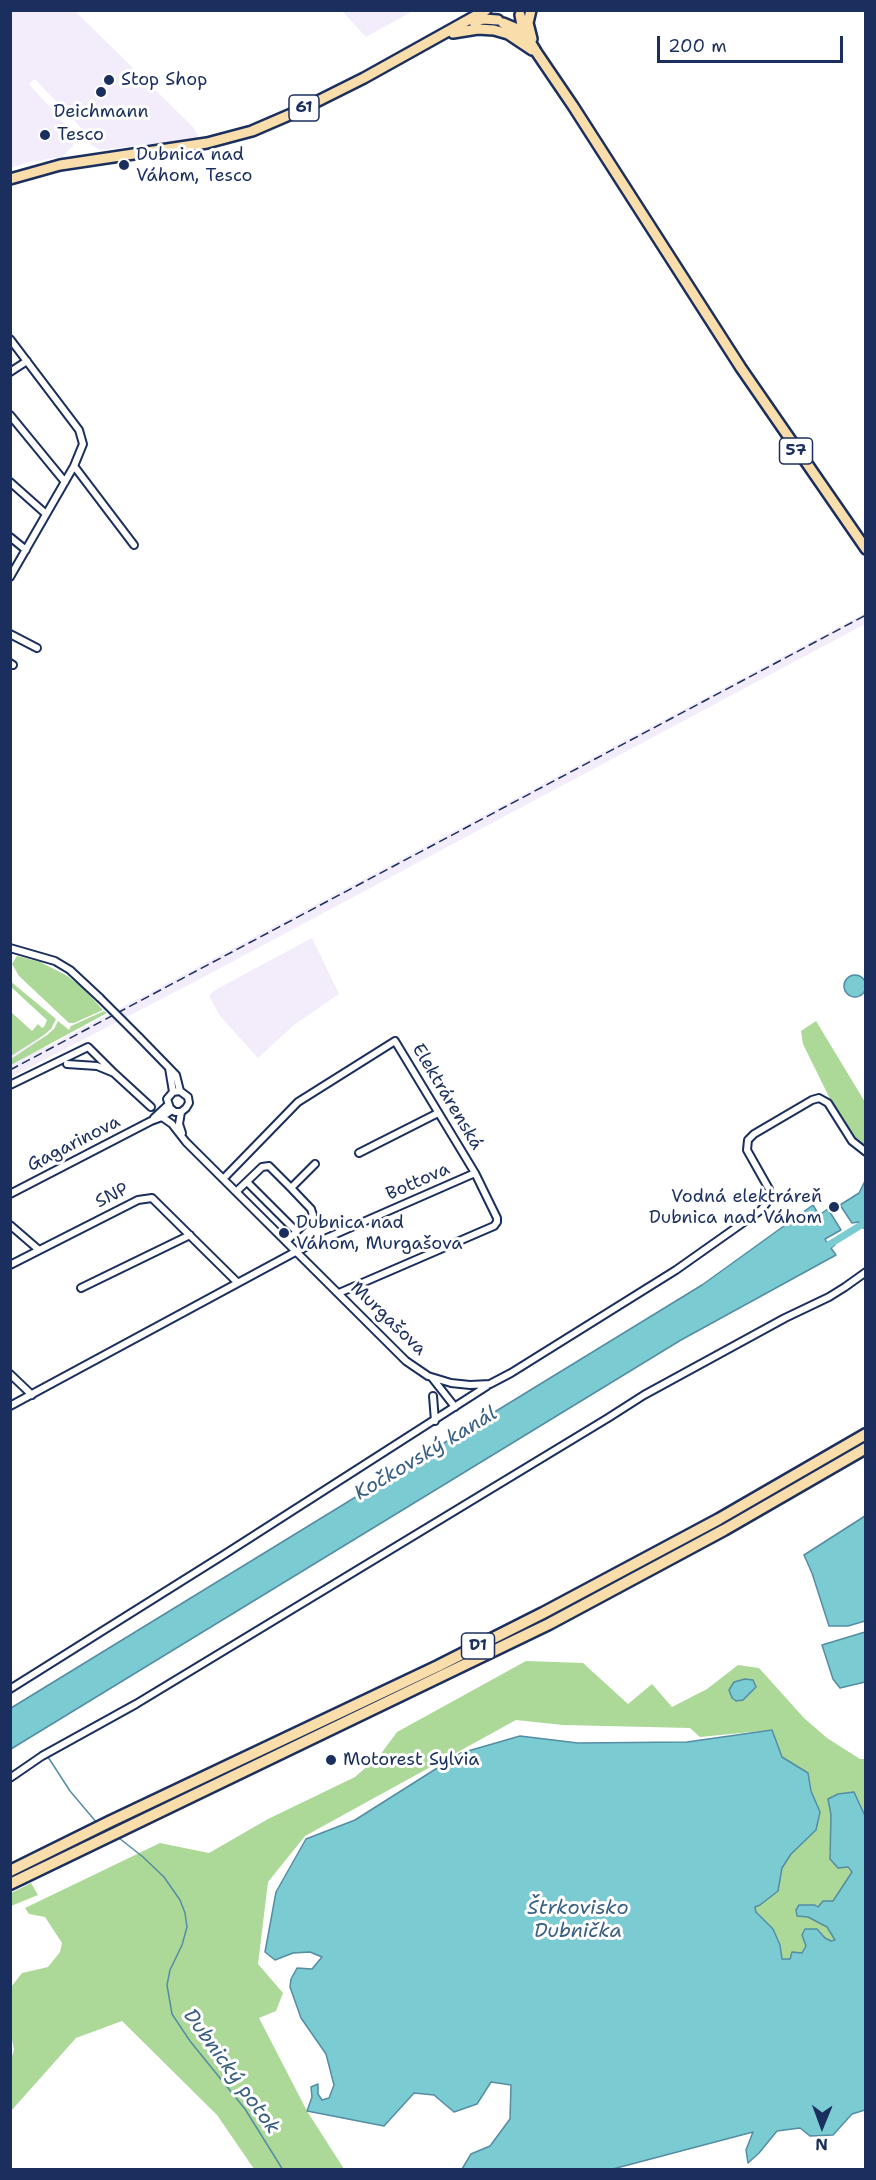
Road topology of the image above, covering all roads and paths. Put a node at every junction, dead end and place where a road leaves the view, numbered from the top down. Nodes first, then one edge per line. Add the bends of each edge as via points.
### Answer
1 (486, 10) edge
2 (493, 10) edge
3 (531, 10) edge
4 (521, 13) edge
5 (501, 21) junction
6 (457, 27) junction
7 (444, 34) junction
8 (537, 53) junction
9 (10, 179) edge
10 (10, 339) edge
11 (27, 361) junction
12 (10, 372) edge
13 (10, 416) edge
14 (74, 465) junction
15 (10, 482) edge
16 (65, 482) junction
17 (46, 514) junction
18 (10, 537) edge
19 (134, 545) dead end
20 (866, 549) edge
21 (26, 550) junction
22 (10, 577) edge
23 (10, 634) edge
24 (37, 648) dead end
25 (10, 948) edge
26 (67, 1064) dead end
27 (114, 1072) junction
28 (10, 1085) edge
29 (176, 1091) junction
30 (151, 1107) dead end
31 (171, 1109) junction
32 (181, 1112) junction
33 (438, 1113) junction
34 (162, 1118) junction
35 (151, 1121) junction
36 (172, 1124) junction
37 (186, 1142) junction
38 (866, 1152) edge
39 (359, 1153) dead end
40 (315, 1164) dead end
41 (475, 1173) junction
42 (224, 1178) junction
43 (247, 1182) junction
44 (291, 1188) junction
45 (237, 1191) junction
46 (10, 1194) edge
47 (10, 1225) edge
48 (296, 1231) junction
49 (190, 1235) junction
50 (287, 1241) junction
51 (39, 1250) junction
52 (297, 1251) junction
53 (10, 1264) edge
54 (866, 1272) edge
55 (238, 1283) junction
56 (81, 1288) dead end
57 (339, 1293) junction
58 (10, 1374) edge
59 (432, 1378) junction
60 (490, 1384) junction
61 (32, 1395) junction
62 (433, 1396) dead end
63 (10, 1406) edge
64 (455, 1407) junction
65 (435, 1420) junction
66 (866, 1434) edge
67 (866, 1448) edge
68 (13, 1687) edge
69 (10, 1778) edge
70 (10, 1871) edge
71 (10, 1884) edge

1 - 6 main road, 61
2 - 5 main road
3 - 8 main road via 529,27
4 - 5 main road, 61 via 511,22
4 - 8 main road, 57 via 523,30
5 - 6 main road, 61 via 483,20
5 - 8 main road, 57 via 515,28
6 - 7 main road, 61
7 - 8 main road via 494,30 518,39
7 - 9 main road, 61 via 364,78 242,134 60,165
8 - 20 main road, 57 via 747,377
10 - 11 street
11 - 12 street
11 - 14 street via 79,430 83,444
13 - 16 street
14 - 16 street
14 - 19 street
15 - 17 street
16 - 17 street
17 - 21 street
18 - 21 street
21 - 22 street
23 - 24 street
25 - 29 street, bridge via 56,961 70,970 176,1075
26 - 27 street via 97,1066
27 - 28 street via 88,1047
27 - 30 street
29 - 31 street via 168,1096
29 - 32 street via 186,1094 189,1100
31 - 32 street
31 - 34 street, Gagarinova
31 - 35 street, Gagarinova
31 - 36 street
32 - 37 street via 180,1130
33 - 39 street
33 - 41 street, Elektrárenská
33 - 42 street, Elektrárenská via 395,1041 298,1102
34 - 35 street, Gagarinova
34 - 36 street, Murgašova
35 - 46 street, Gagarinova
36 - 37 street, Murgašova
37 - 42 street, Murgašova
38 - 60 street, Murgašova via 852,1141 826,1101 817,1098 754,1134 748,1140 747,1150 767,1184 770,1197 761,1210 657,1282
40 - 44 street
41 - 52 street, Bottova
41 - 57 street, Bottova via 497,1218 494,1226
42 - 45 street, Murgašova
43 - 44 street via 262,1167 269,1166
43 - 45 street
43 - 48 street
44 - 48 street via 312,1215
45 - 50 street, Murgašova
47 - 51 street
48 - 50 street
49 - 51 street, SNP via 152,1198 145,1198
49 - 55 street, SNP
49 - 56 street
50 - 52 street, Murgašova
51 - 53 street, SNP
52 - 55 street, Bottova
52 - 57 street, Murgašova
54 - 69 street via 644,1395
55 - 61 street, Bottova
57 - 59 street, Murgašova via 400,1356
58 - 61 street
59 - 60 street, Murgašova via 460,1384
59 - 64 street
60 - 64 street
61 - 63 street, Bottova
62 - 65 street
64 - 65 street
65 - 68 street
66 - 70 highway, D1 via 710,1524 543,1613
67 - 71 highway, D1 via 549,1624

